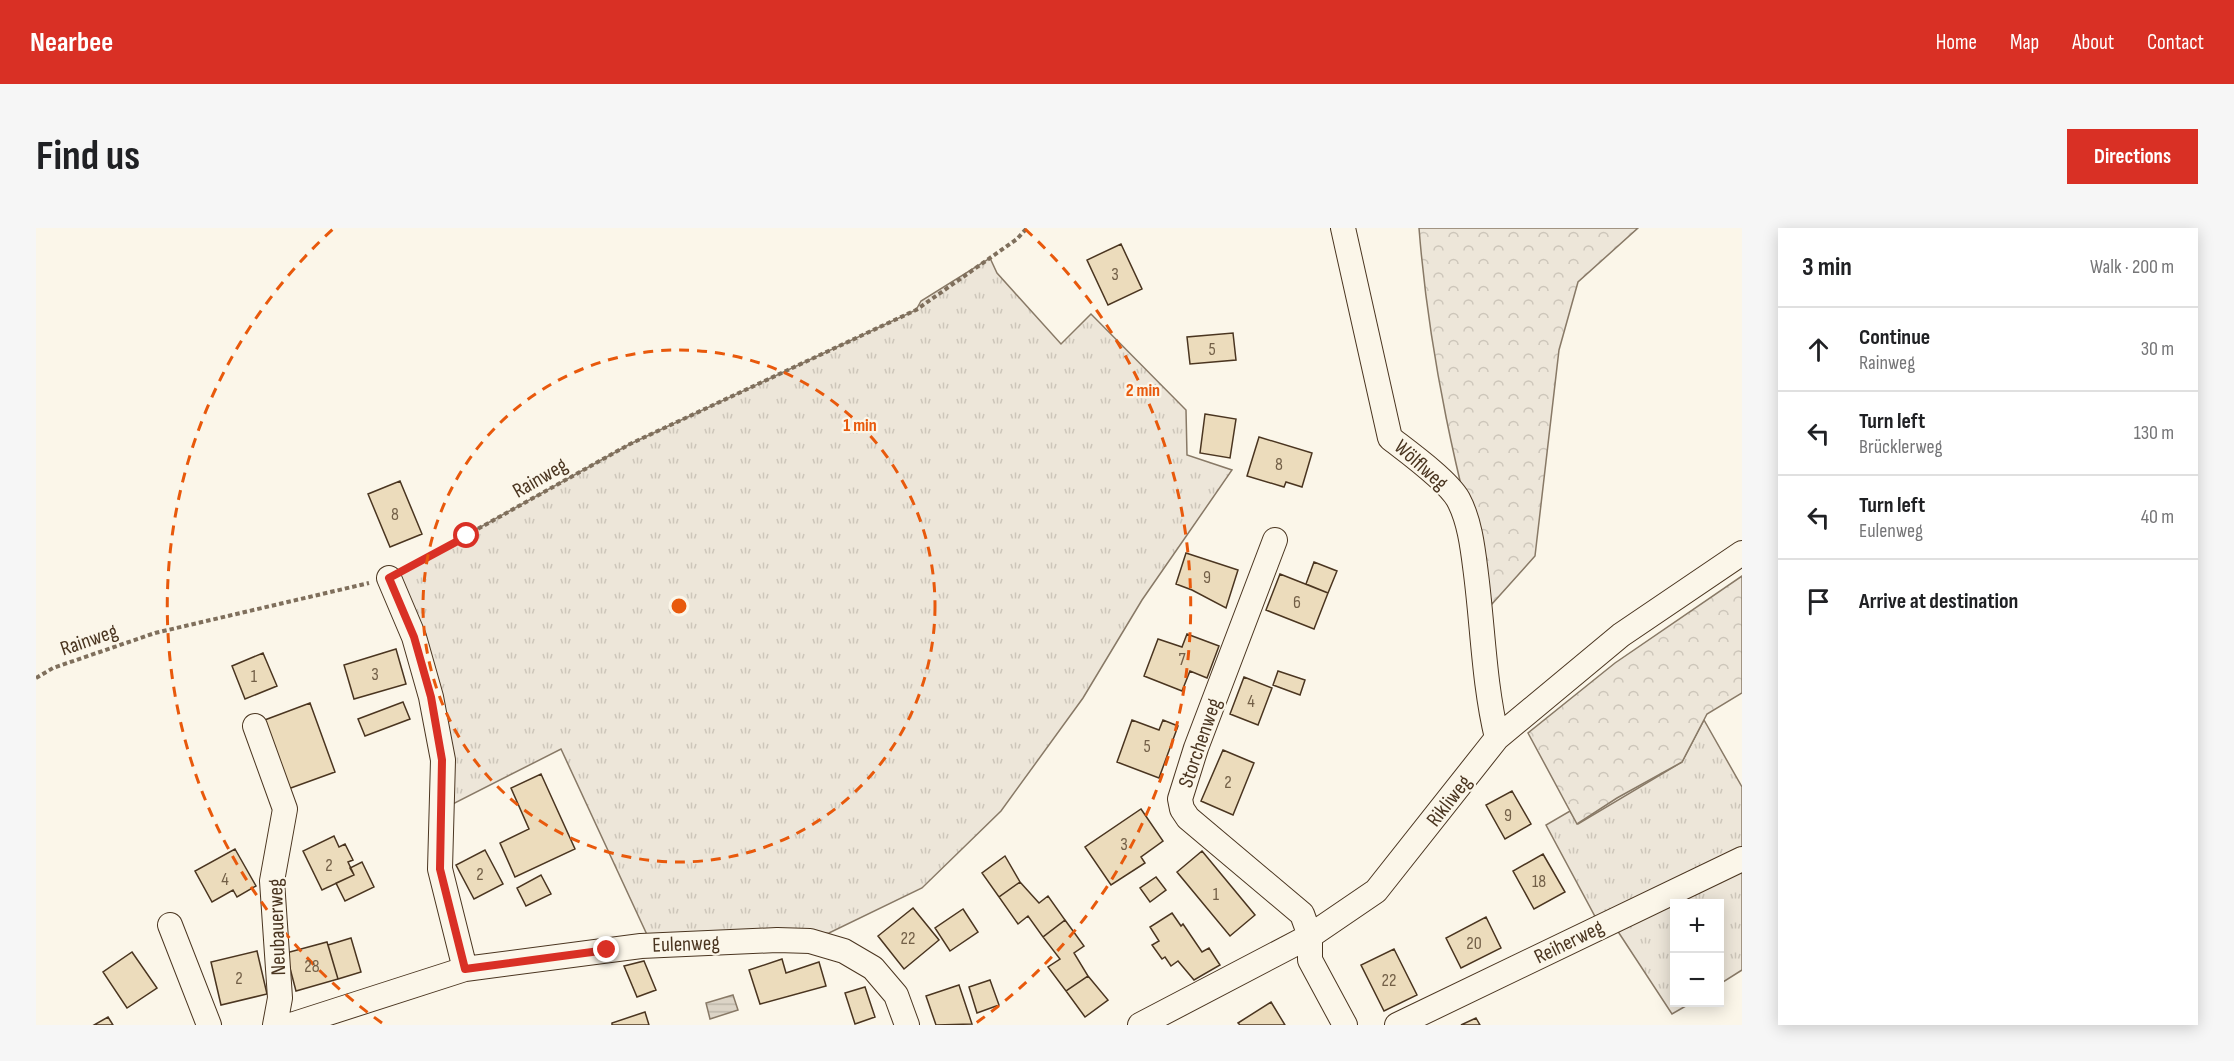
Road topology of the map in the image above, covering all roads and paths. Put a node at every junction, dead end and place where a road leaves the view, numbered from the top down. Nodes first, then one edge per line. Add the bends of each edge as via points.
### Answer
1 (1027, 228) edge
2 (1343, 228) edge
3 (1275, 540) dead end
4 (1742, 553) edge
5 (389, 578) junction
6 (36, 678) edge
7 (255, 726) dead end
8 (1497, 738) junction
9 (1742, 859) edge
10 (170, 925) dead end
11 (1310, 936) junction
12 (465, 969) junction
13 (209, 1025) edge
14 (275, 1025) edge
15 (291, 1025) edge
16 (907, 1025) edge
17 (1140, 1025) edge
18 (1345, 1025) edge
19 (1397, 1025) edge

1 - 5 path, Rainweg via 916,310 630,444
2 - 8 street, Wölflweg via 1390,438 1458,498 1472,540 1489,702
3 - 11 street, Storchenweg via 1180,799 1188,818 1302,914
4 - 8 street, Rikliweg via 1622,634
5 - 6 path, Rainweg via 155,633 53,668
5 - 12 street via 414,637 431,697 442,760 440,869
7 - 14 street, Neubauerweg via 285,809 272,880 280,998
8 - 11 street, Rikliweg via 1376,891
9 - 19 street, Reiherweg
10 - 13 street
11 - 17 street, Rikliweg
11 - 18 street via 1310,960
12 - 15 street, Eulenweg
12 - 16 street, Eulenweg via 641,946 810,941 844,951 873,968 896,994

